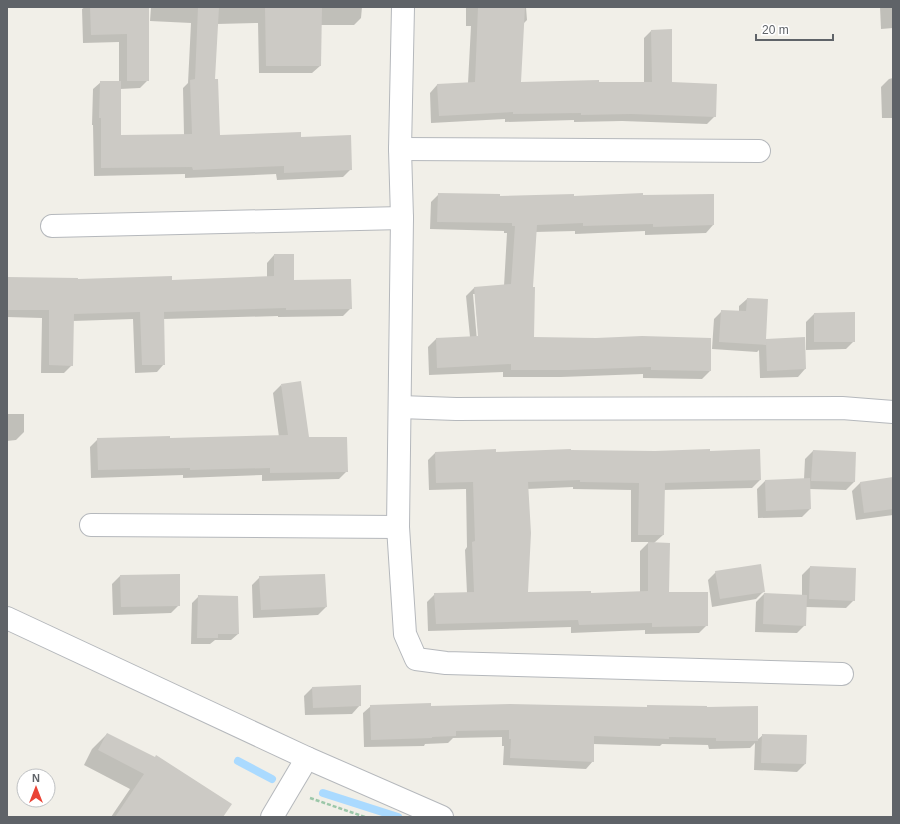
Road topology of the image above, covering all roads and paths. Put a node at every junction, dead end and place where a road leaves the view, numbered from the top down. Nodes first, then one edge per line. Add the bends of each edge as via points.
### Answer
1 (403, 7) edge
2 (400, 149) junction
3 (759, 151) dead end
4 (402, 218) junction
5 (52, 226) dead end
6 (400, 407) junction
7 (893, 412) edge
8 (91, 525) dead end
9 (398, 527) junction
10 (7, 618) edge
11 (842, 674) dead end
12 (307, 758) junction
13 (288, 790) junction
14 (272, 817) edge
15 (365, 817) edge
16 (442, 817) edge

1 - 2 street
2 - 3 street
2 - 4 street
4 - 5 street
4 - 6 street
6 - 7 street via 842,408
6 - 9 street
8 - 9 street
9 - 11 street via 405,634 416,659 454,663
10 - 12 street
12 - 13 street
12 - 16 street
13 - 14 street
13 - 15 path

